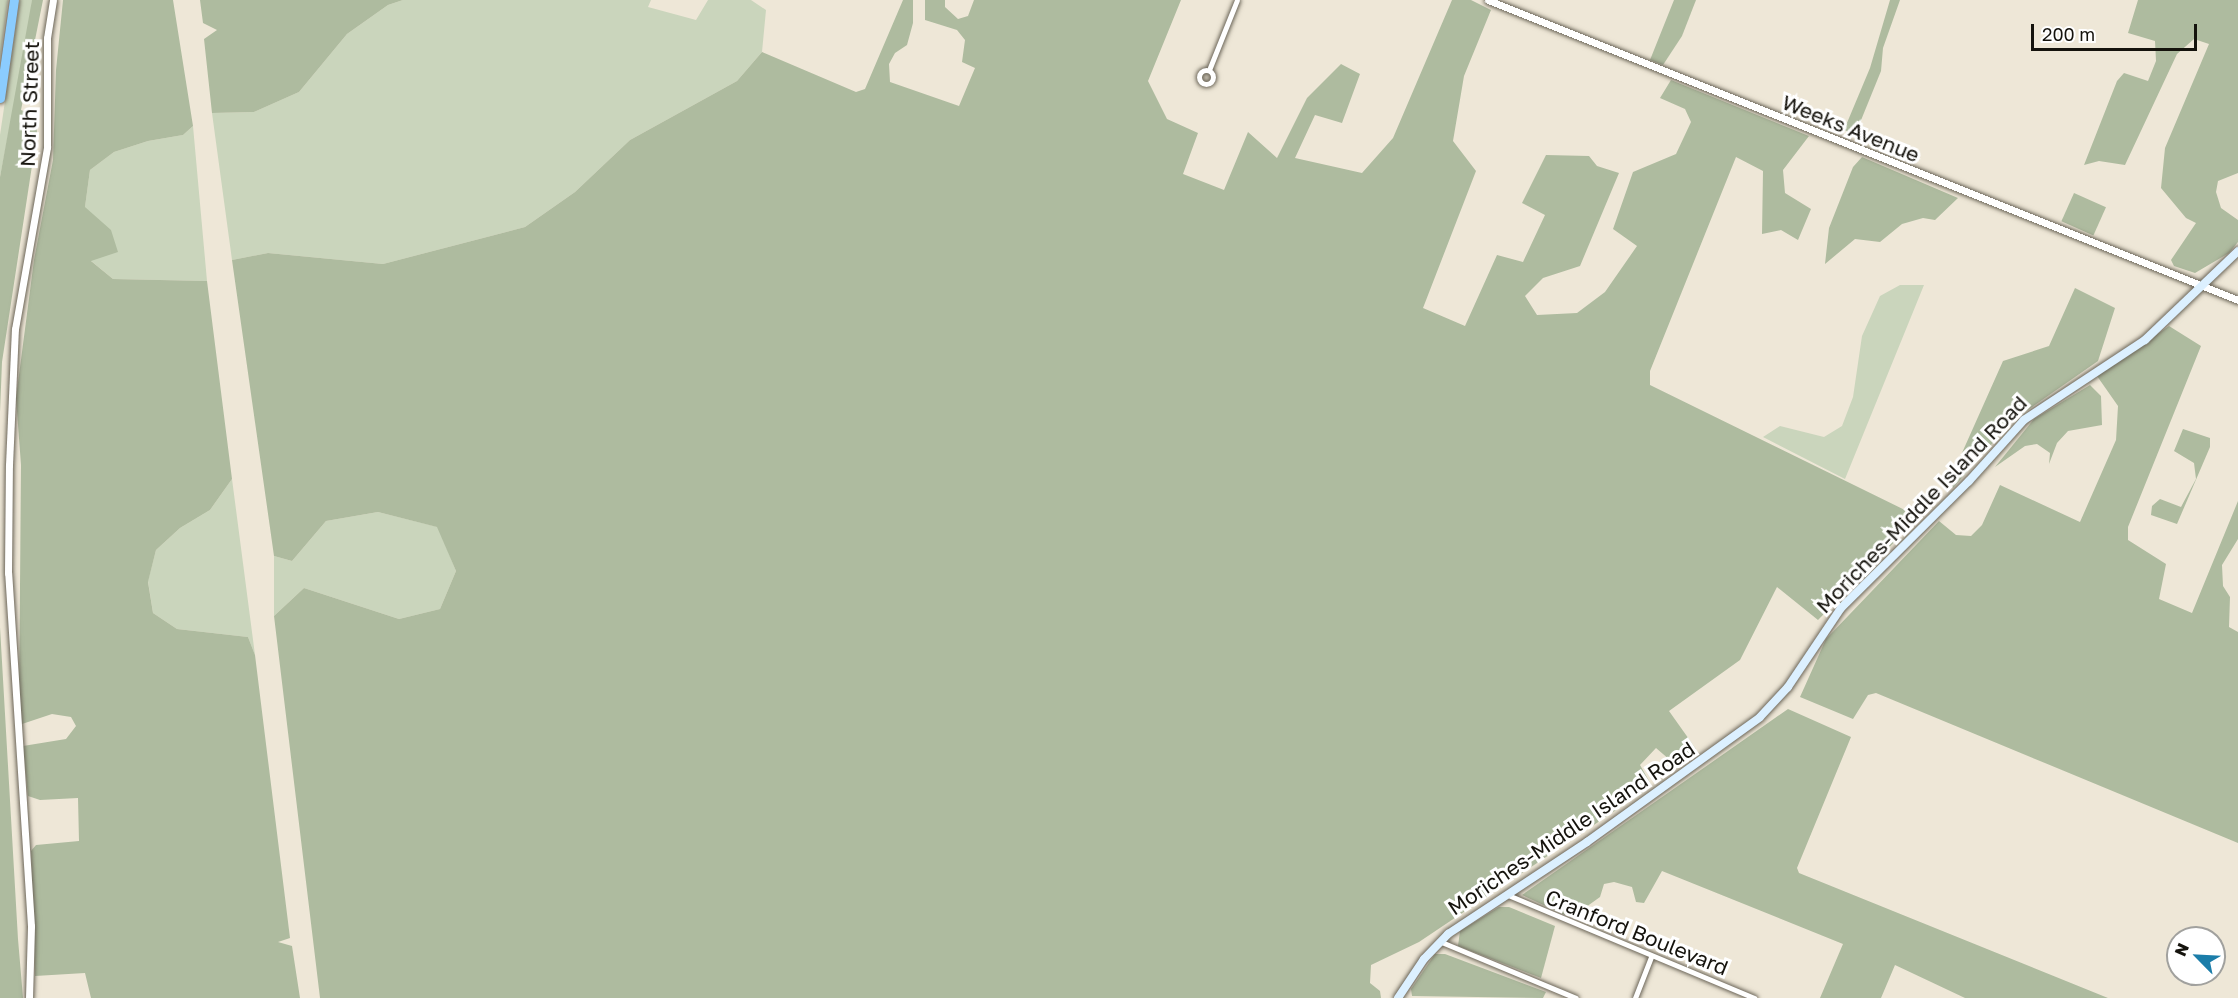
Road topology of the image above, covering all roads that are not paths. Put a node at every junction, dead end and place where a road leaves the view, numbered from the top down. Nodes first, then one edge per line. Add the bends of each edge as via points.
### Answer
1 (14, 0) edge
2 (53, 0) edge
3 (1238, 0) edge
4 (1488, 0) edge
5 (1209, 70) dead end
6 (0, 98) edge
7 (2238, 251) edge
8 (2200, 287) junction
9 (2238, 300) edge
10 (1508, 895) junction
11 (1439, 941) junction
12 (1651, 957) junction
13 (28, 998) edge
14 (1398, 998) edge
15 (1576, 998) edge
16 (1635, 998) edge
17 (1754, 998) edge

1 - 6 highway
2 - 13 street, North Street via 47,38 47,147 16,320 9,465 8,573 32,942
3 - 5 street
4 - 8 street, Weeks Avenue
7 - 8 main road, Moriches-Middle Island Road
8 - 9 street, Weeks Avenue
8 - 10 main road, Moriches-Middle Island Road via 2145,340 2024,420 1969,481 1840,608 1788,687 1748,729
10 - 11 main road, Moriches-Middle Island Road
10 - 12 street, Cranford Boulevard
11 - 14 main road, Moriches-Middle Island Road
11 - 15 street
12 - 16 street
12 - 17 street, Cranford Boulevard

